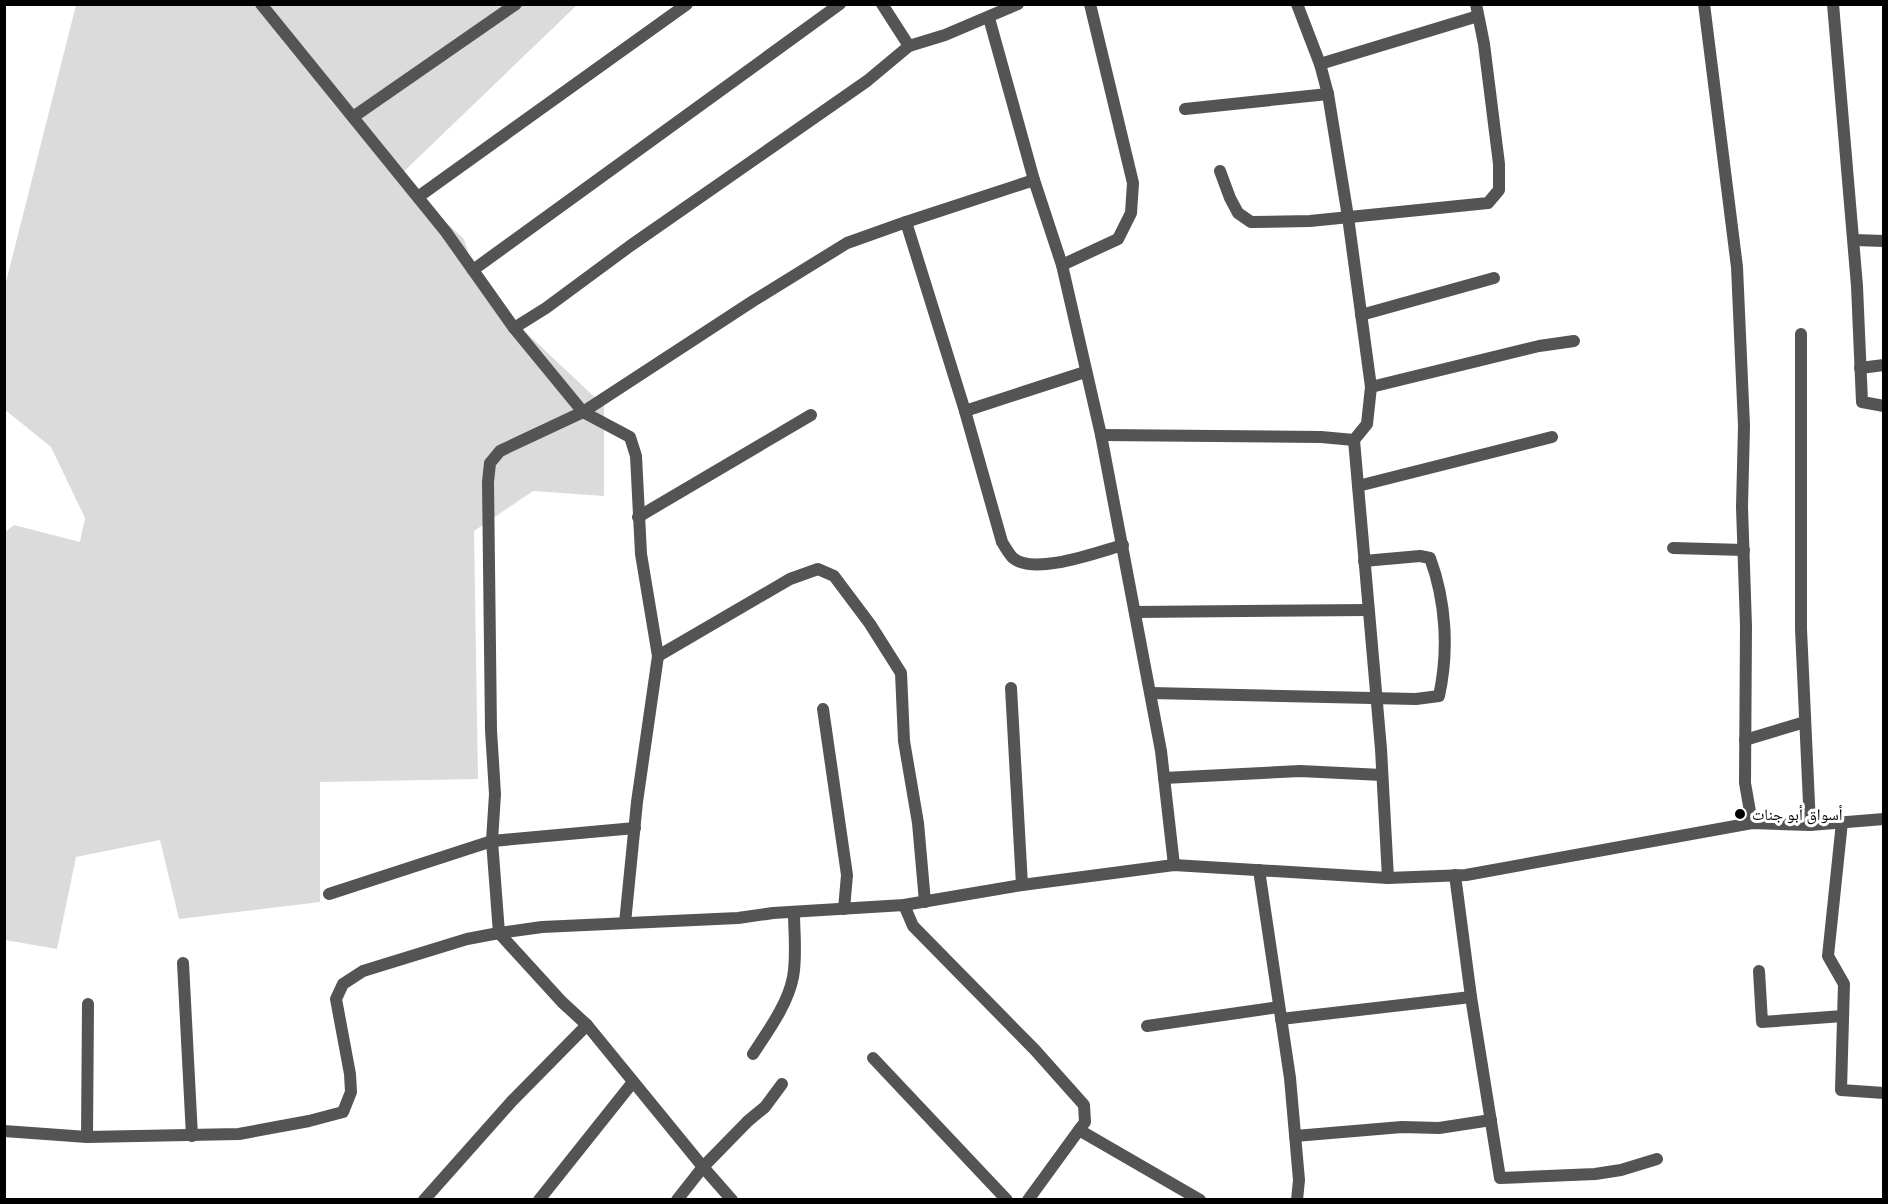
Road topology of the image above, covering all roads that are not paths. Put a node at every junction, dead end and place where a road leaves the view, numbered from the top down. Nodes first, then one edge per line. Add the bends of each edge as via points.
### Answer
1 (261, 4) edge
2 (516, 4) edge
3 (687, 4) edge
4 (840, 4) edge
5 (882, 4) edge
6 (1018, 4) edge
7 (1090, 4) edge
8 (1297, 4) edge
9 (1704, 4) edge
10 (1833, 4) edge
11 (1477, 10) edge
12 (989, 18) junction
13 (909, 46) junction
14 (1320, 64) junction
15 (1328, 94) junction
16 (1185, 109) dead end
17 (353, 117) junction
18 (1220, 171) dead end
19 (1034, 180) junction
20 (418, 197) junction
21 (1348, 217) junction
22 (906, 222) junction
23 (1854, 240) junction
24 (1884, 241) edge
25 (1062, 265) junction
26 (473, 270) junction
27 (1494, 278) dead end
28 (1361, 315) junction
29 (514, 328) junction
30 (1801, 334) dead end
31 (1574, 341) dead end
32 (1884, 365) edge
33 (1860, 368) junction
34 (1085, 372) junction
35 (1371, 387) junction
36 (1884, 406) edge
37 (965, 411) junction
38 (583, 412) junction
39 (811, 415) dead end
40 (1101, 435) junction
41 (1552, 437) dead end
42 (1354, 440) junction
43 (1358, 486) junction
44 (638, 517) junction
45 (1123, 545) junction
46 (1673, 548) dead end
47 (1744, 550) junction
48 (1364, 561) junction
49 (1368, 610) junction
50 (1135, 612) junction
51 (658, 656) junction
52 (1011, 688) dead end
53 (1150, 693) junction
54 (1376, 697) junction
55 (823, 709) dead end
56 (1805, 722) junction
57 (1745, 740) junction
58 (1382, 775) junction
59 (1164, 778) junction
60 (1884, 819) edge
61 (1842, 822) junction
62 (1752, 823) junction
63 (1810, 825) junction
64 (635, 828) junction
65 (492, 841) junction
66 (1174, 865) junction
67 (1259, 870) junction
68 (1455, 875) junction
69 (1388, 878) junction
70 (1022, 885) junction
71 (329, 894) dead end
72 (925, 902) junction
73 (904, 905) junction
74 (844, 909) junction
75 (794, 912) junction
76 (625, 922) junction
77 (499, 933) junction
78 (183, 963) dead end
79 (1759, 971) dead end
80 (1471, 997) junction
81 (88, 1004) dead end
82 (1280, 1013) junction
83 (1843, 1016) junction
84 (587, 1025) junction
85 (1147, 1026) dead end
86 (753, 1054) dead end
87 (873, 1058) dead end
88 (633, 1082) junction
89 (782, 1083) dead end
90 (1884, 1094) edge
91 (1491, 1120) junction
92 (1079, 1130) junction
93 (4, 1131) edge
94 (192, 1136) junction
95 (1295, 1136) junction
96 (87, 1137) junction
97 (1657, 1159) dead end
98 (703, 1167) junction
99 (424, 1200) edge
100 (539, 1200) edge
101 (677, 1200) edge
102 (732, 1200) edge
103 (1007, 1200) edge
104 (1028, 1200) edge
105 (1200, 1200) edge
106 (1297, 1200) edge

1 - 17 street
2 - 17 street
3 - 20 street
4 - 26 street
5 - 13 street
6 - 12 street
7 - 25 street via 1133,183 1131,213 1118,239
8 - 14 street
9 - 47 street via 1737,267 1744,426
10 - 23 street
11 - 14 street
11 - 21 street via 1499,164 1499,190 1488,203
12 - 13 street
12 - 19 street
13 - 29 street via 804,126
14 - 15 street
15 - 16 street
15 - 21 street
17 - 20 street
18 - 21 street via 1238,213 1251,222
19 - 22 street
19 - 25 street
20 - 26 street
21 - 28 street
22 - 37 street
22 - 38 street via 847,243
23 - 24 street
23 - 33 street
25 - 34 street
26 - 29 street
27 - 28 street
28 - 35 street
29 - 38 street
30 - 56 street via 1801,629
31 - 35 street
32 - 33 street
33 - 36 street via 1862,402
34 - 37 street
34 - 40 street
35 - 42 street via 1367,424
37 - 45 street via 1002,542 1013,558 1031,565 1070,560
38 - 44 street via 630,437 636,456
38 - 65 street via 500,451 490,463 491,730 495,794
39 - 44 street
40 - 42 street
40 - 45 street
41 - 43 street
42 - 43 street
43 - 48 street
44 - 51 street
45 - 50 street
46 - 47 street
47 - 57 street
48 - 49 street
48 - 54 street via 1420,555 1430,558 1438,581 1445,646 1439,696
49 - 50 street
49 - 54 street
50 - 53 street
51 - 64 street
51 - 72 street via 790,579 818,569 834,576 901,673 904,741 918,823
52 - 70 street
53 - 54 street
53 - 59 street
54 - 58 street
55 - 74 street via 847,875
56 - 57 street
56 - 63 street
57 - 62 street via 1745,783
58 - 59 street via 1299,771
58 - 69 street
59 - 66 street
60 - 61 street
61 - 63 street
61 - 83 street via 1828,956 1844,984
62 - 63 street
62 - 68 street
64 - 65 street
64 - 76 street
65 - 71 street
65 - 77 street
66 - 67 street
66 - 70 street
67 - 69 street
67 - 82 street
68 - 69 street
68 - 80 street
70 - 72 street
72 - 73 street
73 - 74 street
73 - 92 street via 913,926 1084,1105 1085,1122
74 - 75 street
75 - 76 street
75 - 86 street via 795,952 789,992
76 - 77 street
77 - 84 street
77 - 94 street via 466,939 363,971 343,984 336,999 351,1092 343,1112 239,1134
78 - 94 street
79 - 83 street via 1762,1022
80 - 82 street
80 - 91 street
81 - 96 street
82 - 85 street
82 - 95 street
83 - 90 street via 1841,1090
84 - 88 street
84 - 99 street via 512,1101
87 - 103 street
88 - 98 street
88 - 100 street
89 - 98 street via 765,1107
91 - 95 street via 1439,1128 1402,1127
91 - 97 street via 1500,1178 1596,1174
92 - 104 street
92 - 105 street
93 - 96 street
94 - 96 street
95 - 106 street
98 - 101 street
98 - 102 street

